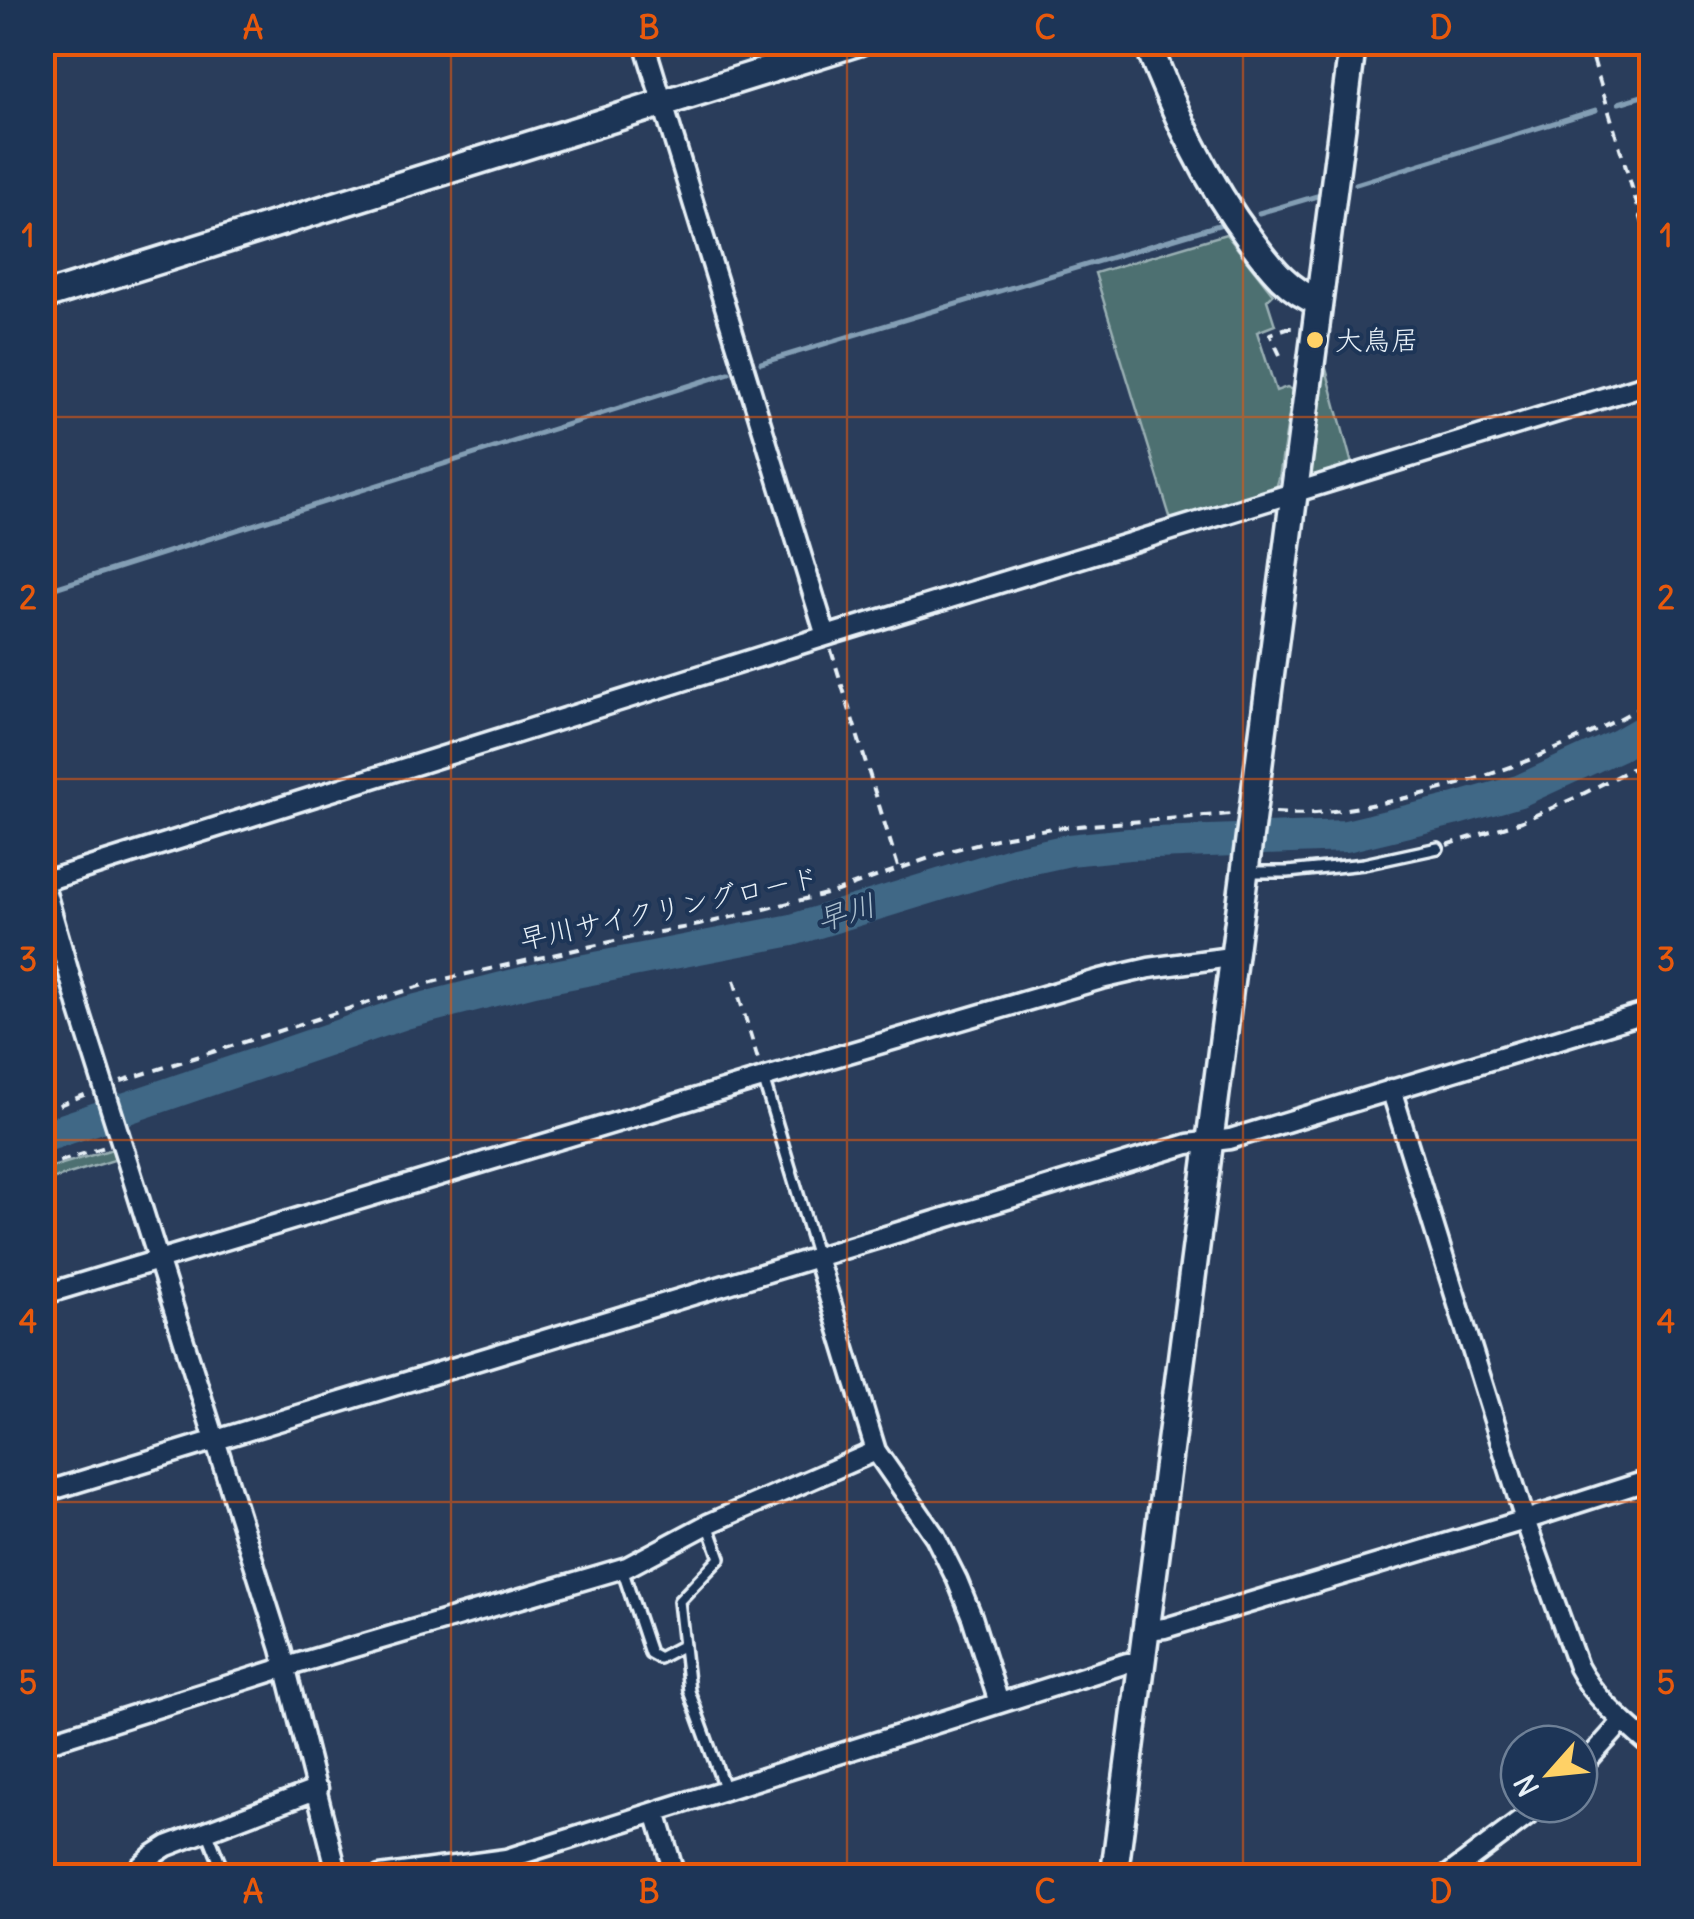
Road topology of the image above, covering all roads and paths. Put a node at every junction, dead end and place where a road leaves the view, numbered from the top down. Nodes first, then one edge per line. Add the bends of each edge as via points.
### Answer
1 (644, 42) edge
2 (859, 42) edge
3 (1147, 42) edge
4 (1353, 42) edge
5 (1588, 42) edge
6 (663, 104) junction
7 (1652, 254) edge
8 (42, 297) edge
9 (1319, 302) junction
10 (1306, 330) dead end
11 (1280, 355) dead end
12 (1652, 383) edge
13 (1293, 493) junction
14 (826, 636) junction
15 (1652, 701) edge
16 (1652, 758) edge
17 (1252, 814) junction
18 (1438, 848) joint
19 (1246, 869) junction
20 (899, 870) junction
21 (43, 881) edge
22 (1234, 958) junction
23 (734, 980) dead end
24 (1652, 1011) edge
25 (763, 1078) junction
26 (108, 1087) junction
27 (1392, 1089) junction
28 (42, 1112) edge
29 (122, 1141) junction
30 (1210, 1141) junction
31 (42, 1167) edge
32 (817, 1257) junction
33 (159, 1259) junction
34 (42, 1295) edge
35 (213, 1440) junction
36 (876, 1451) junction
37 (1652, 1479) edge
38 (42, 1493) edge
39 (1525, 1520) junction
40 (708, 1524) junction
41 (622, 1569) junction
42 (1147, 1630) junction
43 (684, 1645) junction
44 (1141, 1663) junction
45 (286, 1667) junction
46 (999, 1703) junction
47 (1623, 1722) junction
48 (42, 1744) edge
49 (1599, 1748) edge
50 (1652, 1748) edge
51 (318, 1789) junction
52 (725, 1790) junction
53 (656, 1812) junction
54 (1517, 1824) edge
55 (207, 1831) junction
56 (130, 1876) edge
57 (225, 1876) edge
58 (338, 1876) edge
59 (380, 1876) edge
60 (674, 1876) edge
61 (1114, 1876) edge
62 (1448, 1876) edge

1 - 6 street
2 - 6 street
3 - 9 street via 1188,138 1231,212 1284,280
4 - 9 street
5 - 7 path
6 - 8 street
6 - 14 street
9 - 13 street
10 - 11 path via 1270,334
12 - 13 street
13 - 14 street
13 - 17 street
14 - 20 path
14 - 21 street
15 - 17 path, 早川サイクリングロード via 1540,756 1440,791 1307,815
16 - 18 path via 1522,821
17 - 19 street
17 - 20 path, 早川サイクリングロード via 1052,828
18 - 19 lane via 1364,864
19 - 22 street
20 - 26 path, 早川サイクリングロード via 769,909 436,980
21 - 26 street
22 - 25 street via 1125,972
22 - 30 street
23 - 25 path
24 - 27 street
25 - 32 lane
25 - 33 street
26 - 28 path, 早川サイクリングロード
26 - 29 street
27 - 30 street
27 - 39 street
29 - 31 path
29 - 33 street
30 - 32 street
30 - 42 street
32 - 35 street
32 - 36 street
33 - 34 street
33 - 35 street
35 - 38 street
35 - 45 street
36 - 40 street
36 - 46 street via 957,1580
37 - 39 street
39 - 42 street
39 - 47 street via 1578,1667
40 - 41 street
40 - 43 lane via 720,1558 679,1601
41 - 43 lane via 650,1653 658,1658
41 - 45 street
42 - 44 street
43 - 52 lane via 689,1691
44 - 46 street
44 - 61 street
45 - 48 street
45 - 51 street
46 - 52 street
47 - 49 street
47 - 50 street
51 - 55 street
51 - 58 street
52 - 53 street
53 - 59 street via 506,1859
53 - 60 street
54 - 62 street
55 - 56 street via 160,1850
55 - 57 lane

